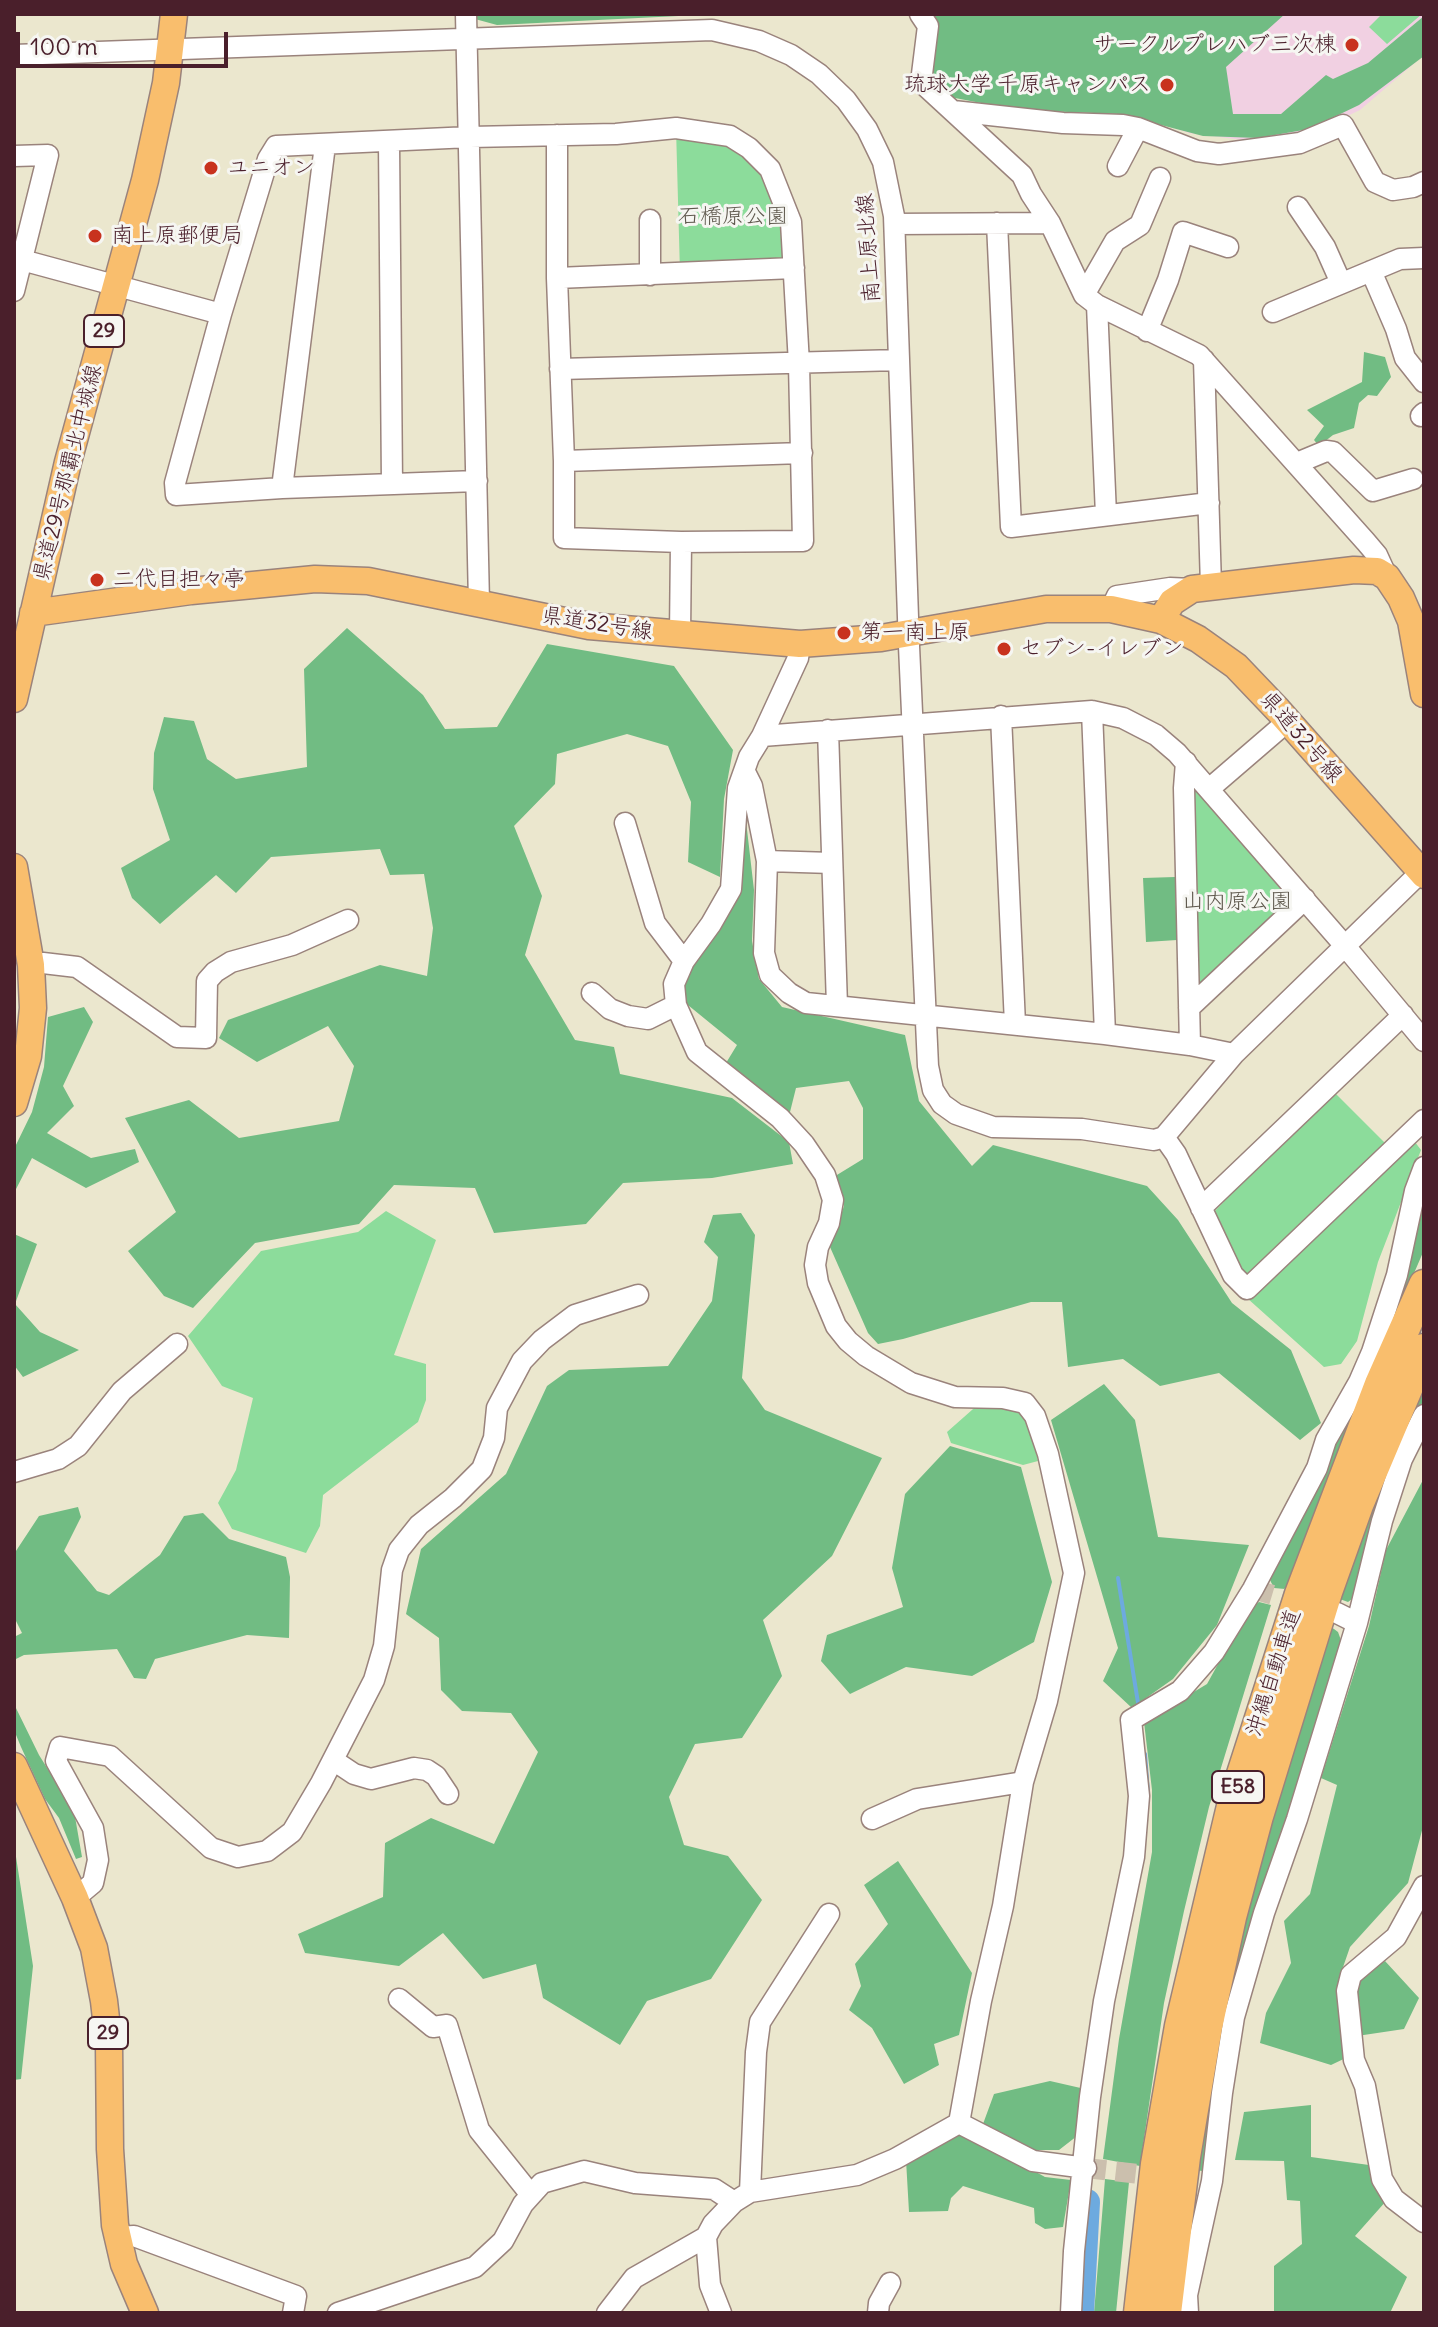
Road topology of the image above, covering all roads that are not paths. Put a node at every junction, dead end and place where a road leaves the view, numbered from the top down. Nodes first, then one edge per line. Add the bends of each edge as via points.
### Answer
1 (174, 14) edge
2 (466, 14) edge
3 (920, 14) edge
4 (726, 23) edge
5 (468, 39) junction
6 (171, 48) junction
7 (14, 55) edge
8 (953, 111) junction
9 (1138, 128) junction
10 (557, 135) junction
11 (470, 137) junction
12 (389, 142) junction
13 (325, 145) junction
14 (14, 156) edge
15 (1118, 166) dead end
16 (1160, 178) dead end
17 (1424, 182) edge
18 (1298, 207) dead end
19 (650, 220) dead end
20 (997, 223) junction
21 (1050, 223) junction
22 (895, 224) junction
23 (1228, 247) dead end
24 (1424, 258) edge
25 (22, 260) junction
26 (794, 268) junction
27 (1371, 271) junction
28 (650, 275) junction
29 (557, 278) junction
30 (1341, 283) junction
31 (117, 285) junction
32 (14, 291) edge
33 (1090, 300) junction
34 (1273, 312) dead end
35 (221, 314) junction
36 (1147, 331) junction
37 (899, 360) junction
38 (1204, 360) junction
39 (799, 364) junction
40 (560, 369) junction
41 (1424, 382) edge
42 (802, 453) junction
43 (564, 461) junction
44 (1297, 463) junction
45 (1413, 479) dead end
46 (477, 481) junction
47 (392, 484) junction
48 (282, 488) junction
49 (1209, 503) junction
50 (1106, 515) junction
51 (681, 542) junction
52 (1387, 577) junction
53 (1202, 587) junction
54 (479, 603) junction
55 (1111, 609) junction
56 (24, 612) edge
57 (1161, 620) junction
58 (909, 634) junction
59 (680, 635) junction
60 (800, 644) junction
61 (1424, 694) edge
62 (14, 699) edge
63 (1092, 711) junction
64 (1001, 716) junction
65 (1288, 721) junction
66 (913, 724) junction
67 (828, 730) junction
68 (762, 736) junction
69 (1186, 762) junction
70 (745, 772) junction
71 (1209, 789) junction
72 (625, 823) dead end
73 (767, 861) junction
74 (832, 863) junction
75 (14, 867) edge
76 (1422, 874) edge
77 (1305, 899) junction
78 (348, 920) dead end
79 (1345, 946) junction
80 (684, 961) junction
81 (31, 965) junction
82 (592, 993) dead end
83 (676, 1005) junction
84 (837, 1006) junction
85 (24, 1008) edge
86 (1189, 1008) junction
87 (1403, 1015) junction
88 (926, 1017) junction
89 (1015, 1024) junction
90 (1105, 1034) junction
91 (1424, 1041) edge
92 (1190, 1045) junction
93 (1234, 1054) junction
94 (14, 1103) edge
95 (1424, 1120) edge
96 (1164, 1137) junction
97 (1424, 1167) edge
98 (1201, 1208) junction
99 (1424, 1285) edge
100 (638, 1295) dead end
101 (177, 1344) dead end
102 (1424, 1349) edge
103 (1424, 1415) edge
104 (14, 1472) edge
105 (1337, 1613) dead end
106 (1357, 1623) junction
107 (333, 1760) junction
108 (14, 1766) edge
109 (1023, 1782) junction
110 (448, 1794) dead end
111 (872, 1819) dead end
112 (1424, 1886) edge
113 (75, 1898) junction
114 (829, 1914) dead end
115 (399, 1999) dead end
116 (959, 2123) junction
117 (1084, 2168) junction
118 (531, 2195) junction
119 (742, 2197) junction
120 (1424, 2222) edge
121 (117, 2237) junction
122 (706, 2237) junction
123 (890, 2283) dead end
124 (145, 2313) edge
125 (293, 2313) edge
126 (338, 2313) edge
127 (607, 2313) edge
128 (721, 2313) edge
129 (878, 2313) edge
130 (1071, 2313) edge
131 (1139, 2313) edge
132 (1166, 2313) edge
133 (1188, 2313) edge

1 - 6 main road, 県道29号那覇北中城線 / 29
2 - 5 street
3 - 8 street via 928,26 921,82
4 - 5 street, 南上原北線 via 697,30
4 - 22 street, 南上原北線 via 791,55 846,100 883,162
5 - 6 street, 南上原北線
5 - 11 street
6 - 7 street, 南上原北線
6 - 31 main road, 県道29号那覇北中城線 / 29 via 154,141
8 - 9 street
8 - 21 street via 1022,175
9 - 15 street
9 - 17 street via 1219,154 1300,143 1343,125 1375,182 1393,190
10 - 11 street
10 - 26 street via 676,128 730,136 770,169 791,222
10 - 29 street
11 - 12 street
11 - 46 street
12 - 13 street
12 - 47 street
13 - 35 street via 276,146 268,159
13 - 48 street
14 - 25 street via 48,155
16 - 33 street via 1140,225 1115,241
18 - 30 street
19 - 28 street
20 - 21 street
20 - 22 street
20 - 50 street via 1011,527
21 - 33 street
22 - 37 street, 南上原北線
23 - 36 street via 1183,232
24 - 27 street via 1400,259
25 - 31 street
25 - 32 street
26 - 28 street
26 - 39 street
27 - 30 street
27 - 41 street via 1405,358
28 - 29 street
29 - 40 street
30 - 34 street
31 - 35 street
31 - 56 main road, 県道29号那覇北中城線 / 29
33 - 36 street
33 - 50 street
35 - 48 street via 176,495
36 - 38 street
37 - 39 street
37 - 58 street, 南上原北線
38 - 44 street
38 - 49 street
39 - 40 street
39 - 42 street
40 - 43 street
42 - 43 street
42 - 51 street via 803,541
43 - 51 street via 564,538
44 - 45 street via 1333,452 1373,491
44 - 52 street via 1377,555
46 - 47 street
46 - 54 street
47 - 48 street
49 - 50 street
49 - 53 street
51 - 59 street
52 - 53 main road via 1354,570
52 - 61 main road via 1411,621
53 - 55 street via 1117,596
53 - 57 main road via 1178,595
54 - 56 main road, 県道32号線 via 368,581 315,579
54 - 59 main road, 県道32号線 via 589,626
55 - 57 main road, 県道32号線
55 - 58 main road, 県道32号線 via 1046,609
56 - 62 main road, 県道29号那覇北中城線 / 29
57 - 65 main road, 県道32号線 via 1218,652
58 - 60 main road, 県道32号線
58 - 66 street, 南上原北線
59 - 60 main road, 県道32号線
60 - 68 street
63 - 64 street
63 - 69 street via 1123,718 1156,735
63 - 90 street
64 - 66 street
64 - 89 street
65 - 71 street
65 - 76 main road, 県道32号線
66 - 67 street
66 - 88 street, 南上原北線
67 - 68 street
67 - 74 street
68 - 70 street
69 - 71 street
69 - 86 street
70 - 73 street
70 - 80 street via 738,788 731,889
71 - 77 street
72 - 80 street via 655,923
73 - 74 street
73 - 84 street via 764,953 770,975 806,1003
74 - 84 street
75 - 81 main road
76 - 79 street
77 - 79 street
77 - 86 street
78 - 81 street via 215,972 207,981 206,1038 177,1037 77,967
79 - 87 street
79 - 93 street
80 - 83 street via 674,984
81 - 85 main road
82 - 83 street via 610,1009 648,1019
83 - 109 street via 697,1052 780,1118 825,1175 833,1200 815,1265 836,1326 848,1341 911,1383 955,1397 1025,1403 1035,1416 1074,1573 1047,1701
84 - 88 street
85 - 94 main road via 28,1056
86 - 92 street
87 - 91 street
87 - 98 street
88 - 89 street
88 - 96 street, 南上原北線 via 933,1090 956,1114 993,1127
89 - 90 street
90 - 92 street
92 - 93 street
93 - 96 street
95 - 98 street via 1247,1289 1233,1275
96 - 98 street
97 - 117 street via 1372,1352 1317,1468 1214,1652 1180,1691 1138,1716 1134,1857 1104,2001
99 - 131 highway, 沖縄自動車道 / E58 via 1300,1594 1233,1802 1180,2026 1156,2164
100 - 107 street via 575,1315 522,1361 497,1408 494,1438 482,1469 399,1550 374,1680
101 - 104 street via 122,1391 78,1446 58,1459
102 - 132 highway, 沖縄自動車道 / E58 via 1337,1563 1258,1816 1207,2027
103 - 106 street via 1402,1459 1382,1521
105 - 106 street
106 - 133 street via 1234,2017 1204,2181
107 - 110 street via 371,1779 414,1768 427,1770
107 - 113 street via 292,1832 267,1851 238,1857 211,1848 110,1756 60,1747 56,1761 93,1828 98,1860 93,1883
108 - 113 main road, 29
109 - 111 street via 917,1799
109 - 116 street
112 - 120 street via 1396,1937 1351,1975 1347,1991 1354,2060 1365,2086 1382,2179 1394,2199
113 - 121 main road, 29 via 94,1948 107,2026
114 - 119 street via 760,2022
115 - 118 street via 433,2027 447,2025 479,2130
116 - 117 street via 1033,2161
116 - 119 street via 857,2175
117 - 130 street
118 - 119 street via 542,2183 584,2171
118 - 126 street via 503,2241 475,2267
119 - 122 street
121 - 124 main road, 29
121 - 125 street via 134,2236 296,2296
122 - 127 street via 634,2278
122 - 128 street via 710,2285
123 - 129 street

